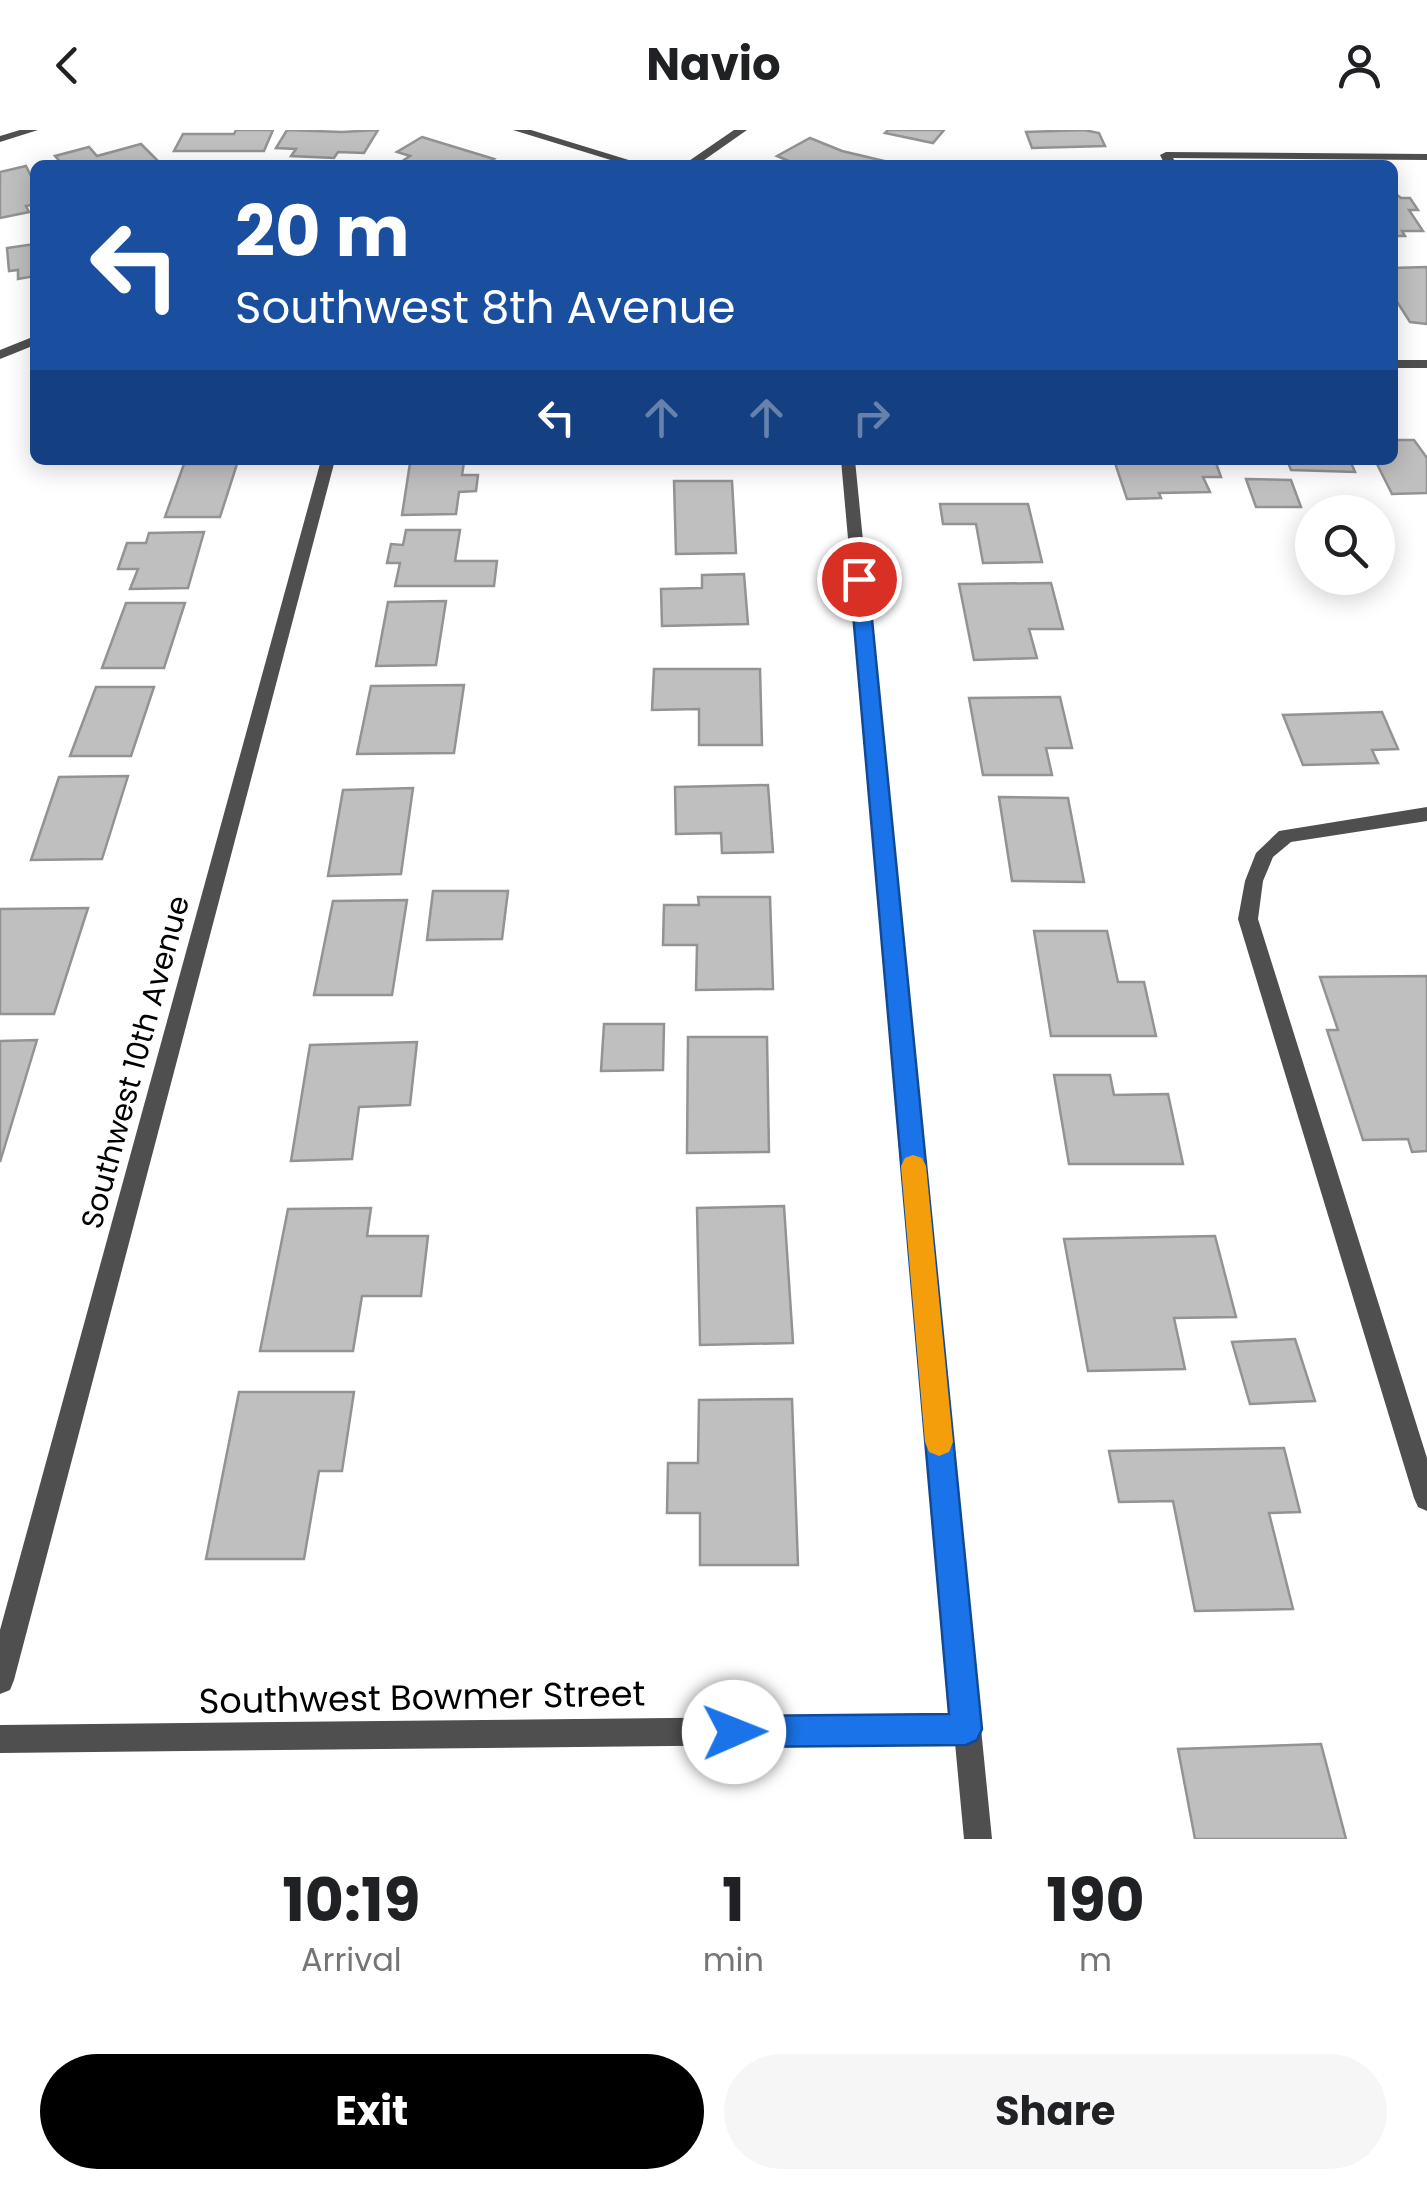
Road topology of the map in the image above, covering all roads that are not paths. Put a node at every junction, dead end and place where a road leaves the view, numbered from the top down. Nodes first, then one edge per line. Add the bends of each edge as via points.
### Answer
1 (32, 130) edge
2 (519, 130) edge
3 (741, 130) edge
4 (0, 139) edge
5 (1427, 157) edge
6 (622, 160) edge
7 (696, 160) edge
8 (1168, 160) edge
9 (30, 342) edge
10 (0, 355) edge
11 (1398, 364) edge
12 (1427, 364) edge
13 (327, 465) edge
14 (848, 465) edge
15 (1427, 814) edge
16 (1427, 1498) edge
17 (0, 1680) edge
18 (966, 1729) junction
19 (0, 1739) edge
20 (978, 1839) edge

1 - 4 street
2 - 6 street
3 - 7 street
5 - 8 street via 1166,155
9 - 10 street
11 - 12 street
13 - 17 street, Southwest 10th Avenue
14 - 18 street
15 - 16 street via 1286,836 1265,853 1248,918
18 - 19 street, Southwest Bowmer Street
18 - 20 street

